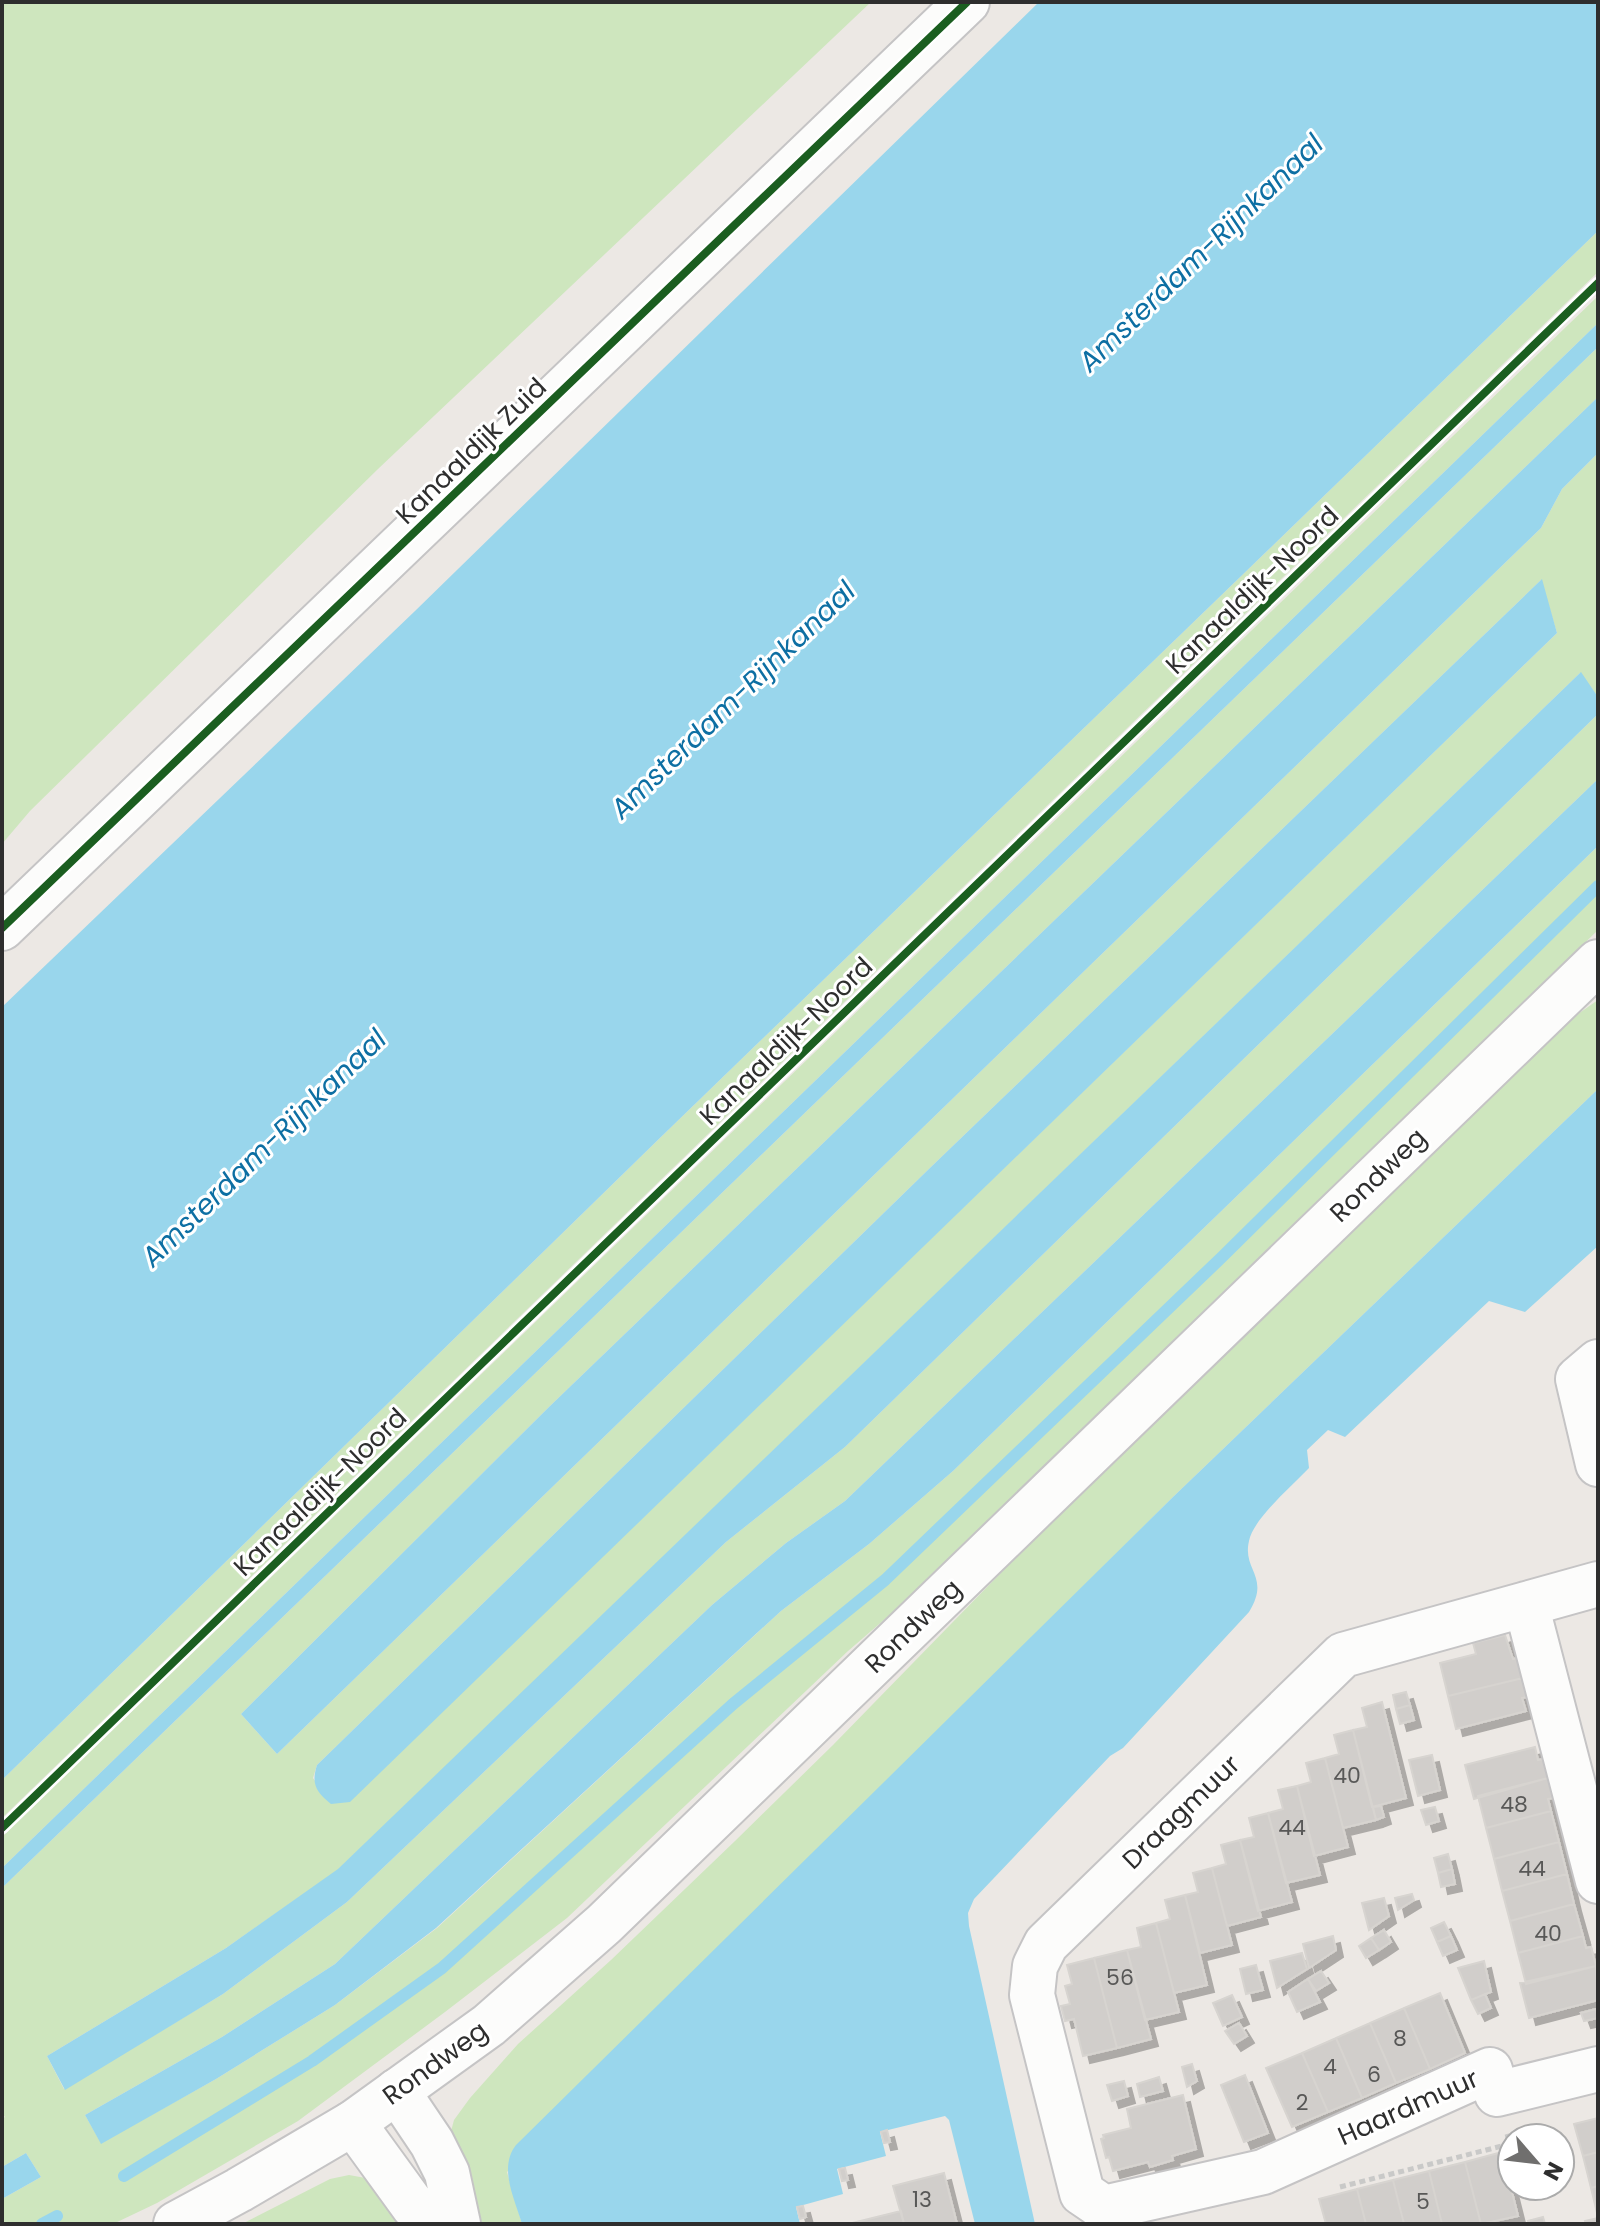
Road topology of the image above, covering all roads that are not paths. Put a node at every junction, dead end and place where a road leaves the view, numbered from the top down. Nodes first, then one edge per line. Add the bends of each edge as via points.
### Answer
1 (967, 2) edge
2 (2, 928) edge
3 (1598, 962) edge
4 (1598, 1362) edge
5 (1598, 1464) edge
6 (1598, 1584) edge
7 (1526, 1604) junction
8 (1598, 1881) edge
9 (1598, 2069) edge
10 (397, 2091) junction
11 (353, 2123) junction
12 (1106, 2216) edge
13 (176, 2224) edge
14 (431, 2224) edge
15 (458, 2224) edge

1 - 2 street, Kanaaldijk Zuid
3 - 10 street, Rondweg via 604,1924 489,2025
4 - 5 street via 1578,1379
6 - 7 street, Draagmuur
7 - 8 street
7 - 12 street, Draagmuur via 1343,1655 1046,1944 1035,1966 1032,1995 1082,2193
9 - 12 street, Haardmuur via 1497,2094 1490,2070 1263,2172
10 - 11 street, Rondweg
10 - 15 street via 447,2173
11 - 13 street, Rondweg
11 - 14 street

